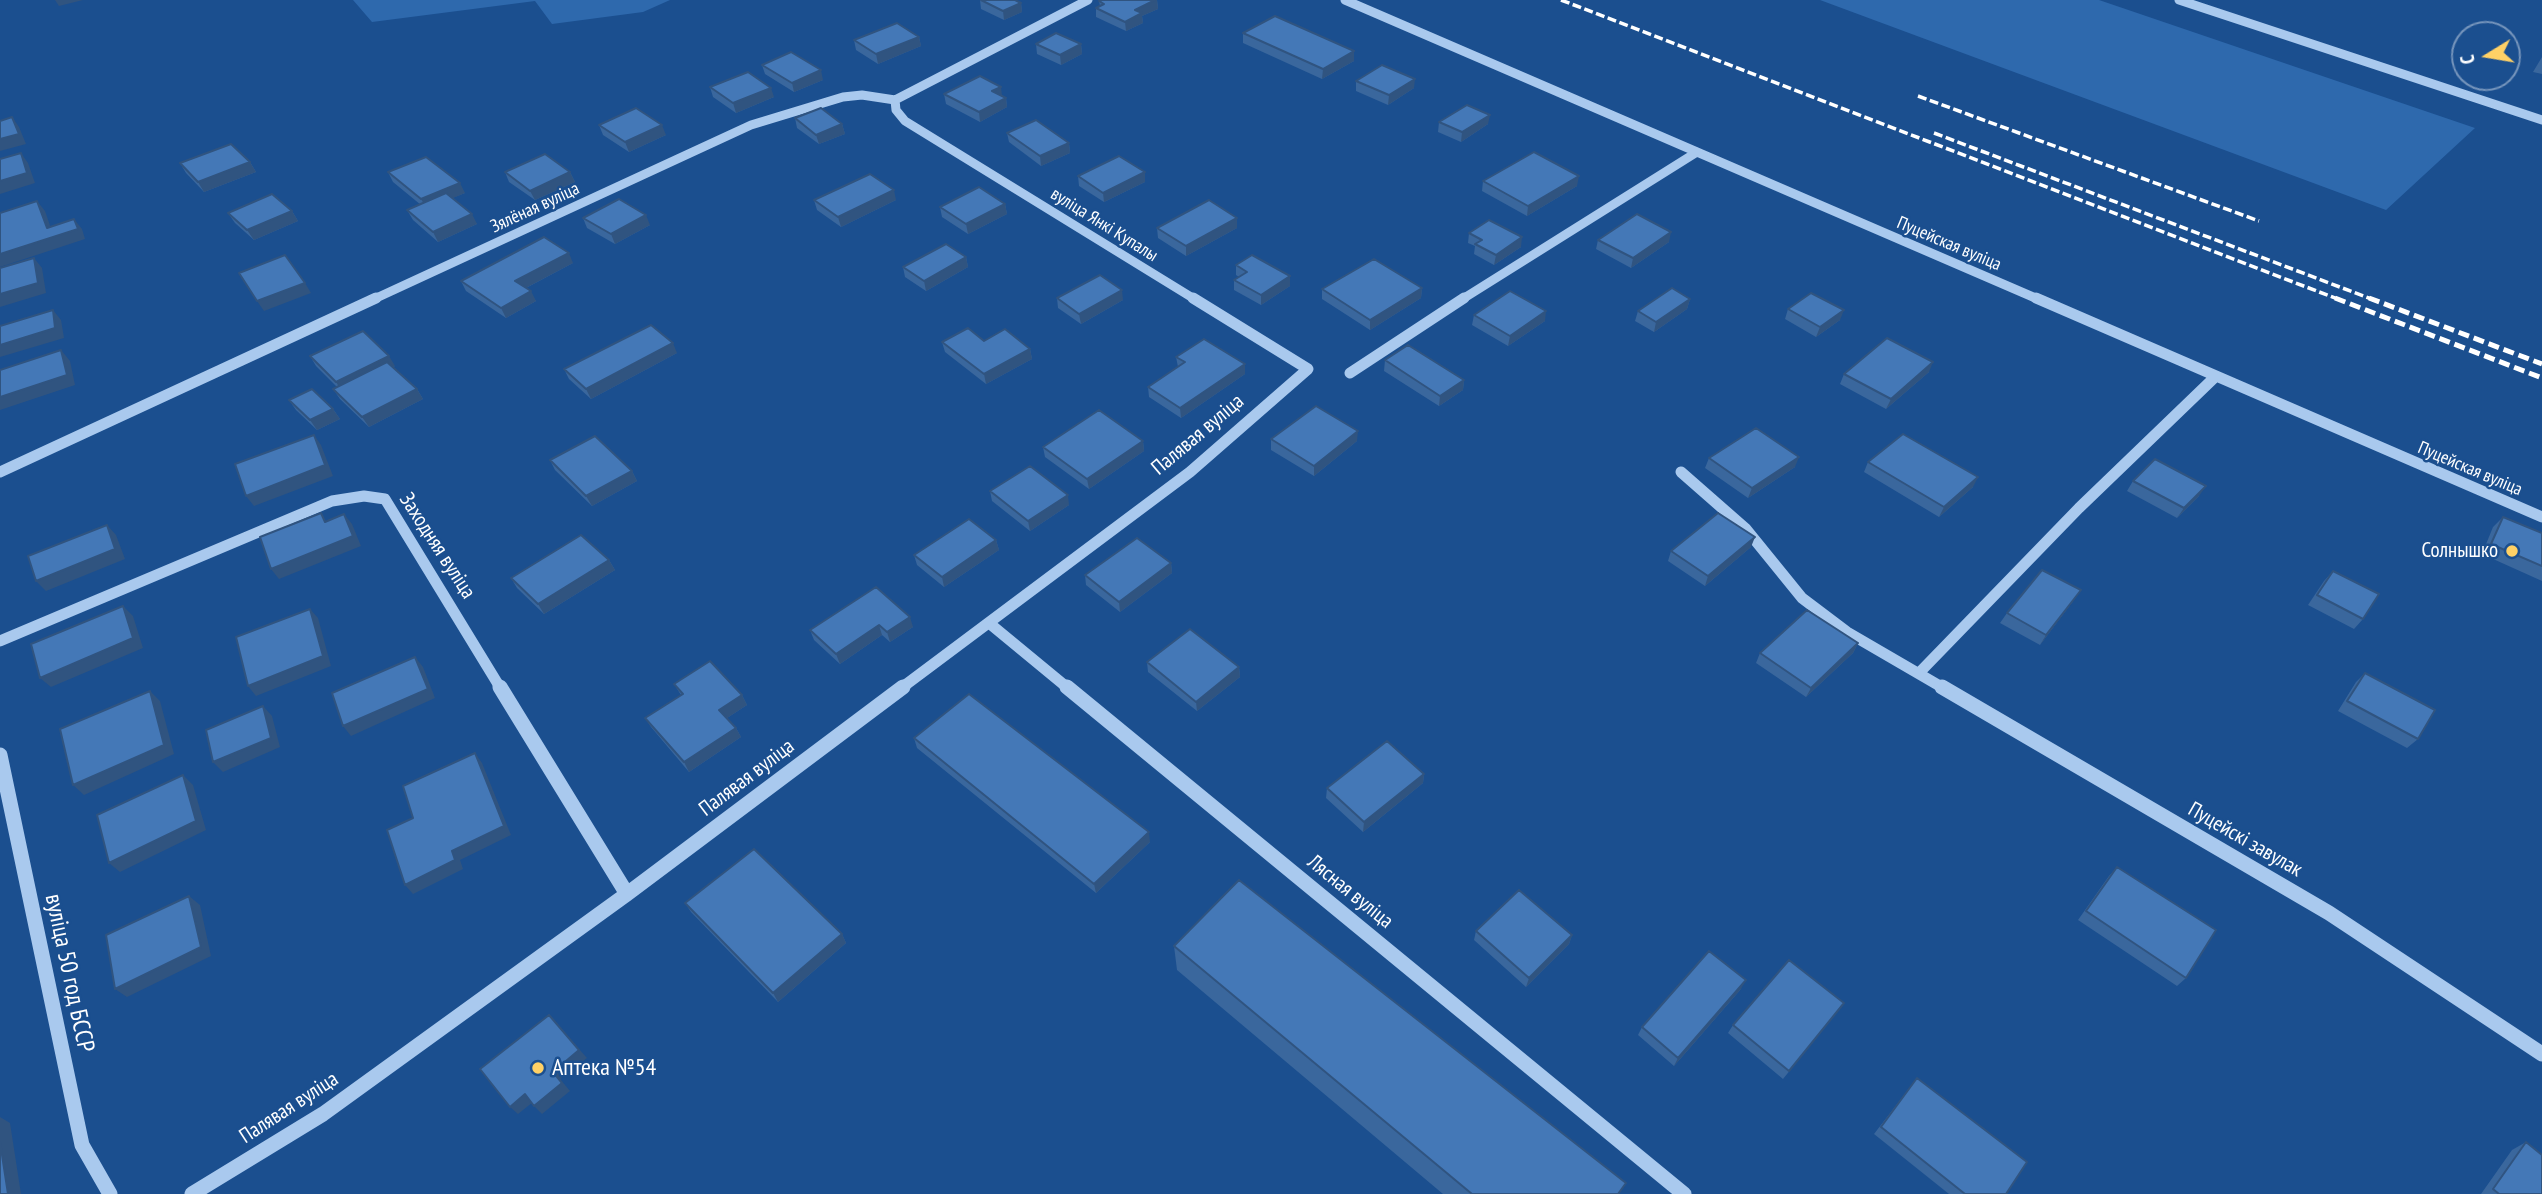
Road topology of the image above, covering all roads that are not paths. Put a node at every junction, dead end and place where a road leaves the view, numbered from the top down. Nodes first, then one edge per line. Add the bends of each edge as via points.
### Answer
1 (1088, 0) edge
2 (1345, 0) edge
3 (2179, 0) edge
4 (895, 100) junction
5 (2542, 120) edge
6 (1697, 152) junction
7 (1308, 369) joint
8 (1350, 373) dead end
9 (2215, 376) junction
10 (0, 472) edge
11 (1681, 472) dead end
12 (2542, 517) edge
13 (989, 623) junction
14 (0, 641) edge
15 (1919, 673) junction
16 (0, 755) edge
17 (627, 894) junction
18 (2542, 1054) edge
19 (110, 1194) edge
20 (192, 1194) edge
21 (1684, 1194) edge

1 - 4 street
2 - 6 street, Пуцейская вуліца
3 - 5 street
4 - 7 street, вуліца Янкі Купалы via 905,121
4 - 10 street, Зялёная вуліца via 843,97 751,125
6 - 8 street
6 - 9 street, Пуцейская вуліца
7 - 13 street, Палявая вуліца via 1190,472
9 - 12 street, Пуцейская вуліца
9 - 15 street
11 - 15 street, Пуцейскі завулак via 1746,529 1802,598 1847,632
13 - 17 street, Палявая вуліца
13 - 21 street, Лясная вуліца
14 - 17 street, Заходняя вуліца via 332,502 363,496 385,499
15 - 18 street, Пуцейскі завулак via 2329,913
16 - 19 street, вуліца 50 год БССР via 82,1145
17 - 20 street, Палявая вуліца via 323,1114

